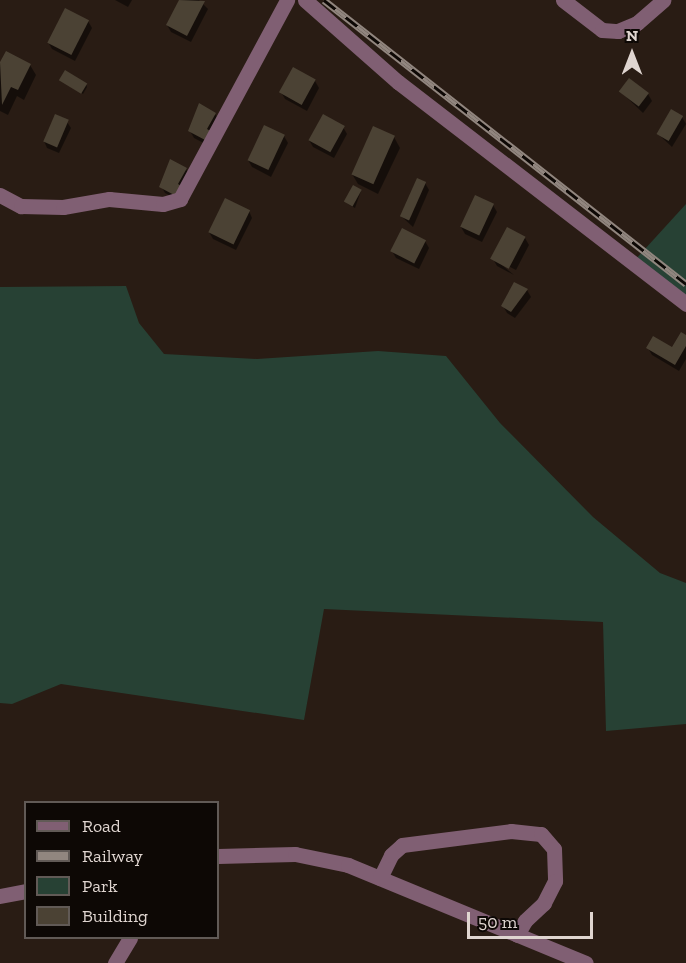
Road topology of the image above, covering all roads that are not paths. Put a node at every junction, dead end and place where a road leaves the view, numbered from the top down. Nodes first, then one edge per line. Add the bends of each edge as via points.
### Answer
1 (287, 0) edge
2 (305, 0) edge
3 (563, 0) edge
4 (663, 0) edge
5 (0, 195) edge
6 (686, 304) edge
7 (219, 856) edge
8 (380, 878) junction
9 (24, 891) edge
10 (0, 896) edge
11 (517, 935) junction
12 (129, 939) edge
13 (116, 963) edge
14 (586, 963) edge

1 - 5 street via 180,199 163,204 109,199 63,207 21,206
2 - 6 street via 398,82
3 - 4 street via 602,30 618,31 637,23
7 - 8 street via 295,854
8 - 11 street
8 - 11 street via 391,855 402,845 511,831 542,834 554,849 555,881 544,903
9 - 10 street
11 - 14 street
12 - 13 street

